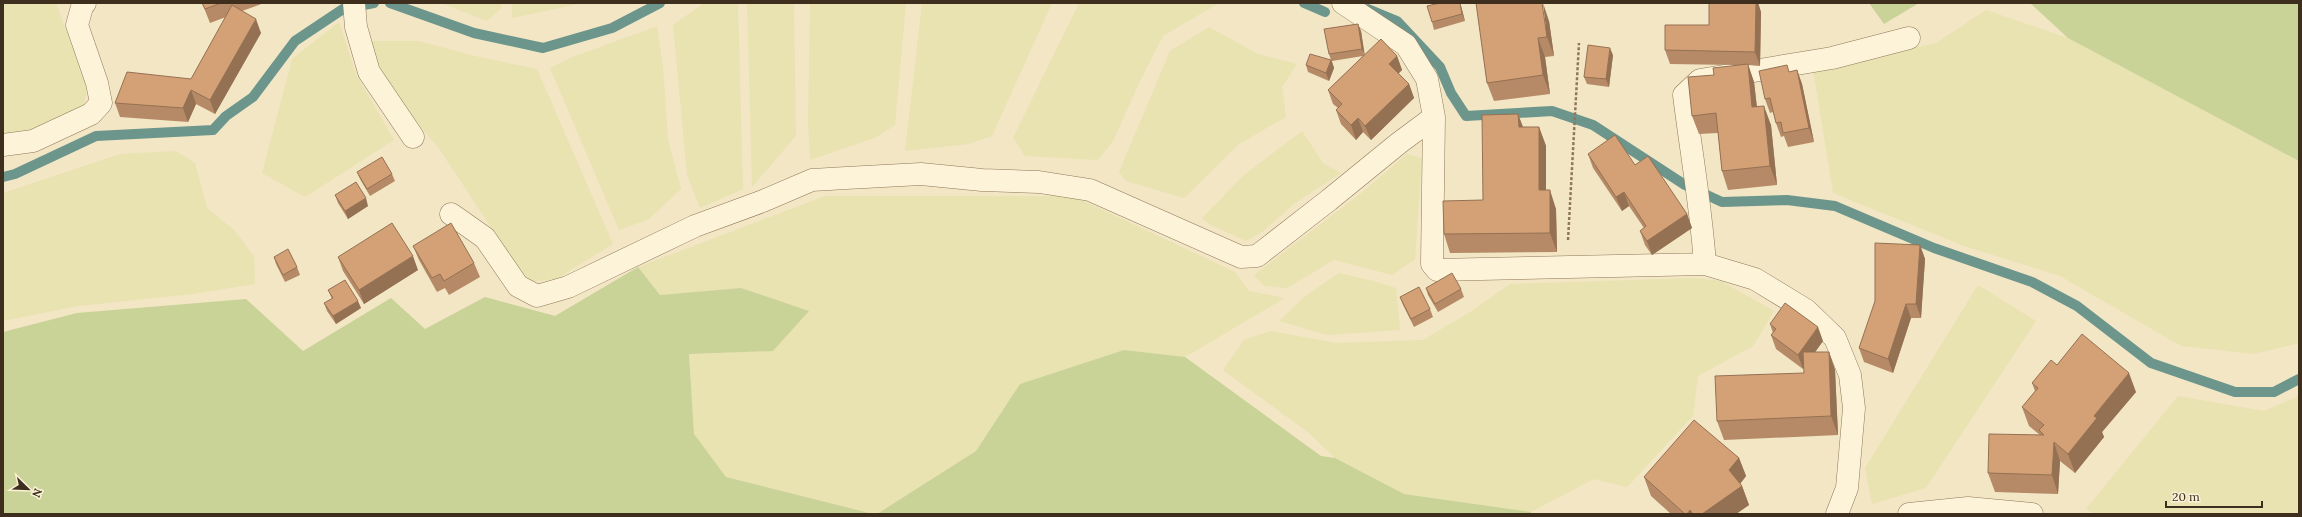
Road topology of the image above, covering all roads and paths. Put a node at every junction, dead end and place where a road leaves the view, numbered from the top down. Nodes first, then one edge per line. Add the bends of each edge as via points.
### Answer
1 (85, 3) edge
2 (354, 3) edge
3 (1342, 3) edge
4 (1909, 38) dead end
5 (1579, 43) dead end
6 (1434, 117) junction
7 (413, 137) dead end
8 (3, 145) edge
9 (451, 214) dead end
10 (1705, 264) junction
11 (1567, 268) junction
12 (1837, 514) edge
13 (1909, 514) edge
14 (2032, 514) edge

1 - 8 street via 77,25 101,102 91,114 33,141
2 - 7 street via 356,27 369,72
3 - 6 street via 1406,45 1427,79
4 - 10 street via 1832,58 1700,80 1684,95 1701,209
5 - 11 path
6 - 9 street via 1257,256 1241,257 1090,190 1039,182 921,174 846,178 812,180 695,226 568,287 537,296 518,286 485,238
6 - 11 street via 1432,264 1437,270
10 - 11 street
10 - 12 street via 1755,279 1806,310 1835,338 1850,375 1854,408 1847,488
13 - 14 street via 1968,508

